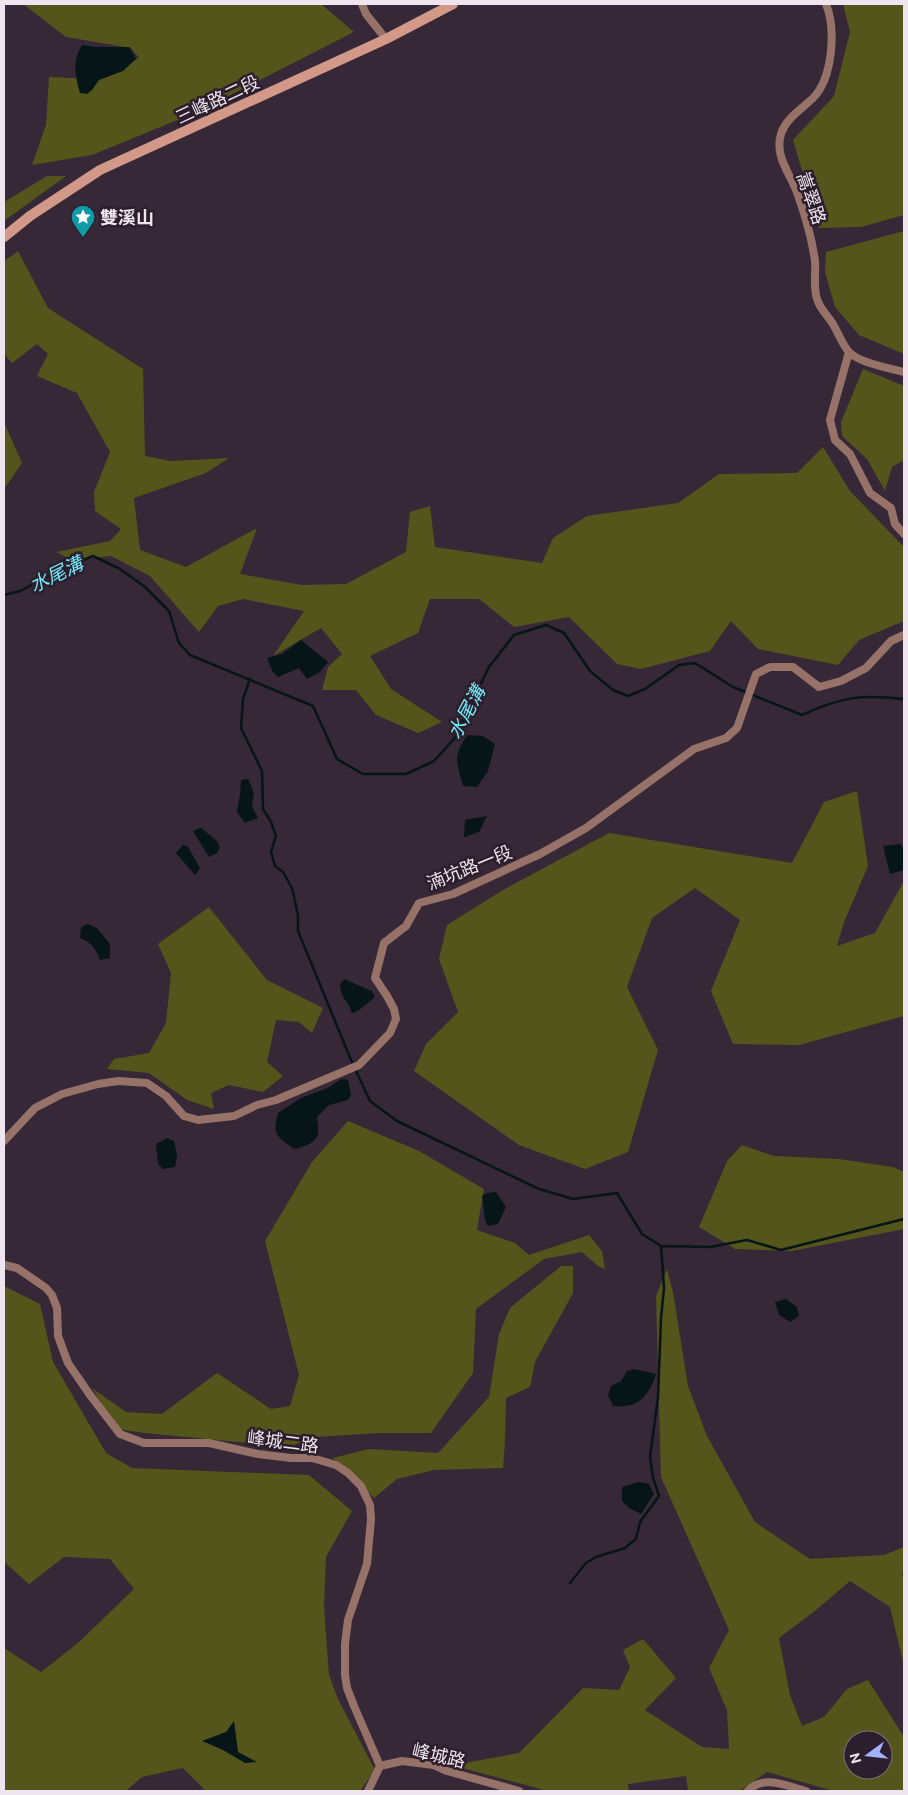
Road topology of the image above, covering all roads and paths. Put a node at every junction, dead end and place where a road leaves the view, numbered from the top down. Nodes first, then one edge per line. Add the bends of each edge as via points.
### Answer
1 (362, 4) edge
2 (453, 4) edge
3 (826, 4) edge
4 (386, 39) junction
5 (4, 237) edge
6 (849, 352) junction
7 (904, 372) edge
8 (904, 534) edge
9 (904, 635) edge
10 (4, 1141) edge
11 (4, 1264) edge
12 (380, 1766) junction
13 (368, 1791) edge
14 (518, 1791) edge
15 (748, 1791) edge
16 (806, 1791) edge

1 - 4 street
2 - 4 street, 三峰路二段
3 - 6 street, 嵩翠路 via 831,22 829,63 824,82 815,96 787,122 779,148 781,160 798,194 809,237 817,299
4 - 5 street, 三峰路二段 via 100,170
6 - 7 street via 863,360
6 - 8 street via 830,420 835,440 850,454 870,493 891,508 896,524
9 - 10 street, 湳坑路一段 via 891,641 866,668 841,681 819,687 793,668 770,667 756,674 737,728 726,738 694,749 586,828 540,854 462,890 418,903 406,926 384,943 375,978 394,1009 396,1019 390,1033 360,1065 234,1116 198,1120 184,1116 166,1096 147,1083 118,1081 98,1084 62,1094 35,1108
11 - 12 street, 峰城二路 via 17,1268 52,1295 57,1308 58,1336 68,1363 120,1434 144,1443 209,1443 258,1454 312,1458 336,1465 361,1486 370,1504 371,1519 367,1564 348,1620 345,1675 347,1688
12 - 13 street
12 - 14 street, 峰城路 via 402,1761 434,1765
15 - 16 street via 761,1782 772,1782

